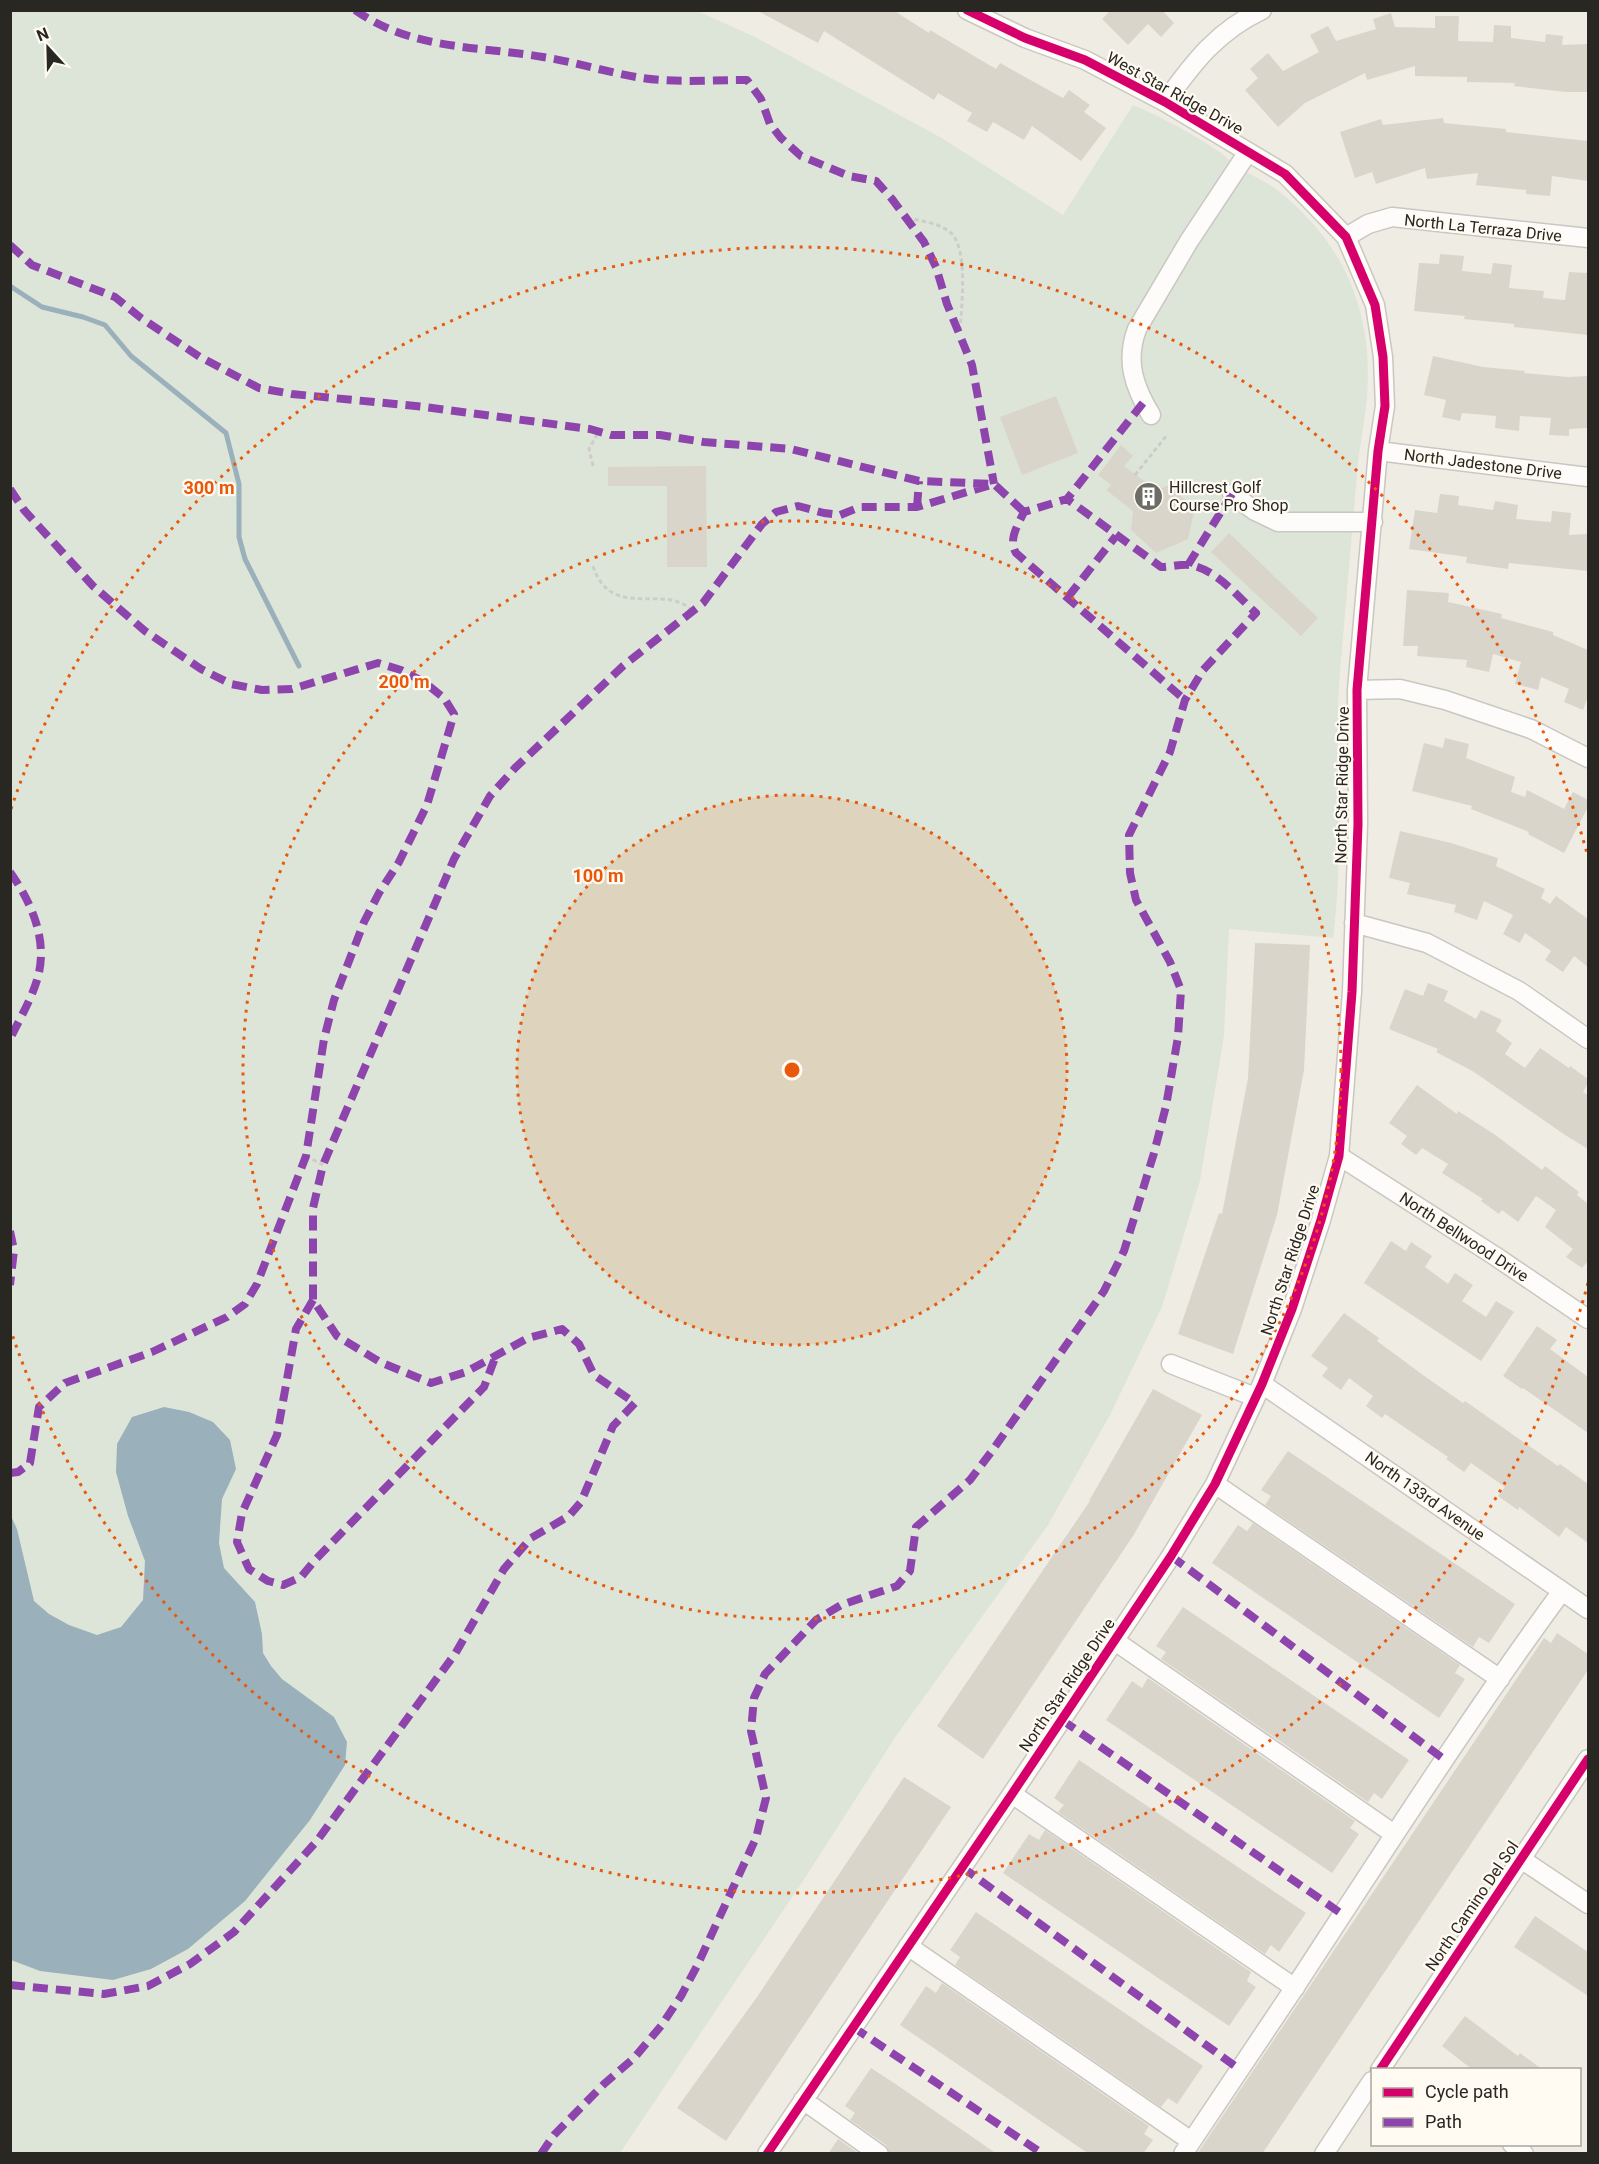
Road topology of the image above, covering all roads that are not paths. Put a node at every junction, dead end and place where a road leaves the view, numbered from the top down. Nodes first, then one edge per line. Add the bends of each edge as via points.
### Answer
1 (967, 10) edge
2 (1262, 10) edge
3 (1165, 102) junction
4 (1248, 152) junction
5 (1346, 237) junction
6 (1588, 238) edge
7 (1151, 415) dead end
8 (1378, 451) junction
9 (1588, 477) edge
10 (1232, 494) dead end
11 (1373, 522) junction
12 (1357, 690) junction
13 (1588, 758) edge
14 (1354, 923) junction
15 (1588, 1039) edge
16 (1338, 1156) junction
17 (1588, 1319) edge
18 (1171, 1364) dead end
19 (1258, 1390) junction
20 (1215, 1484) junction
21 (1562, 1591) junction
22 (1588, 1609) edge
23 (1114, 1641) junction
24 (1500, 1679) junction
25 (1588, 1759) edge
26 (1012, 1794) junction
27 (1394, 1834) junction
28 (1521, 1859) junction
29 (1588, 1904) edge
30 (908, 1946) junction
31 (1294, 1988) junction
32 (1389, 2066) edge
33 (1371, 2083) edge
34 (803, 2100) junction
35 (1187, 2147) edge
36 (767, 2154) edge
37 (879, 2154) edge
38 (1324, 2154) edge

1 - 3 street, West Star Ridge Drive via 1025,38 1085,60
2 - 3 street via 1217,38
3 - 4 street, West Star Ridge Drive
4 - 5 street, West Star Ridge Drive via 1285,174
4 - 7 street via 1189,241 1133,339 1132,376
5 - 6 street, North La Terraza Drive via 1368,224 1392,217
5 - 8 street, North Star Ridge Drive via 1375,305 1383,357 1386,406
8 - 9 street, North Jadestone Drive
8 - 11 street, North Star Ridge Drive
10 - 11 street via 1255,512 1278,522
11 - 12 street, North Star Ridge Drive
12 - 13 street via 1400,689 1445,700 1532,729
12 - 14 street, North Star Ridge Drive
14 - 15 street via 1427,942 1519,991
14 - 16 street, North Star Ridge Drive
16 - 17 street, North Bellwood Drive
16 - 19 street, North Star Ridge Drive via 1292,1309
18 - 19 street, North 133rd Avenue
19 - 20 street, North Star Ridge Drive
19 - 21 street, North 133rd Avenue
20 - 23 street, North Star Ridge Drive
20 - 24 street
21 - 22 street, North 133rd Avenue
21 - 24 street
23 - 26 street, North Star Ridge Drive
23 - 27 street
24 - 27 street
25 - 28 street, North Camino Del Sol
26 - 30 street, North Star Ridge Drive
26 - 31 street
27 - 31 street
28 - 29 street
28 - 32 street, North Camino Del Sol
30 - 34 street, North Star Ridge Drive
30 - 35 street
31 - 35 street
33 - 38 street
34 - 36 street, North Star Ridge Drive
34 - 37 street

